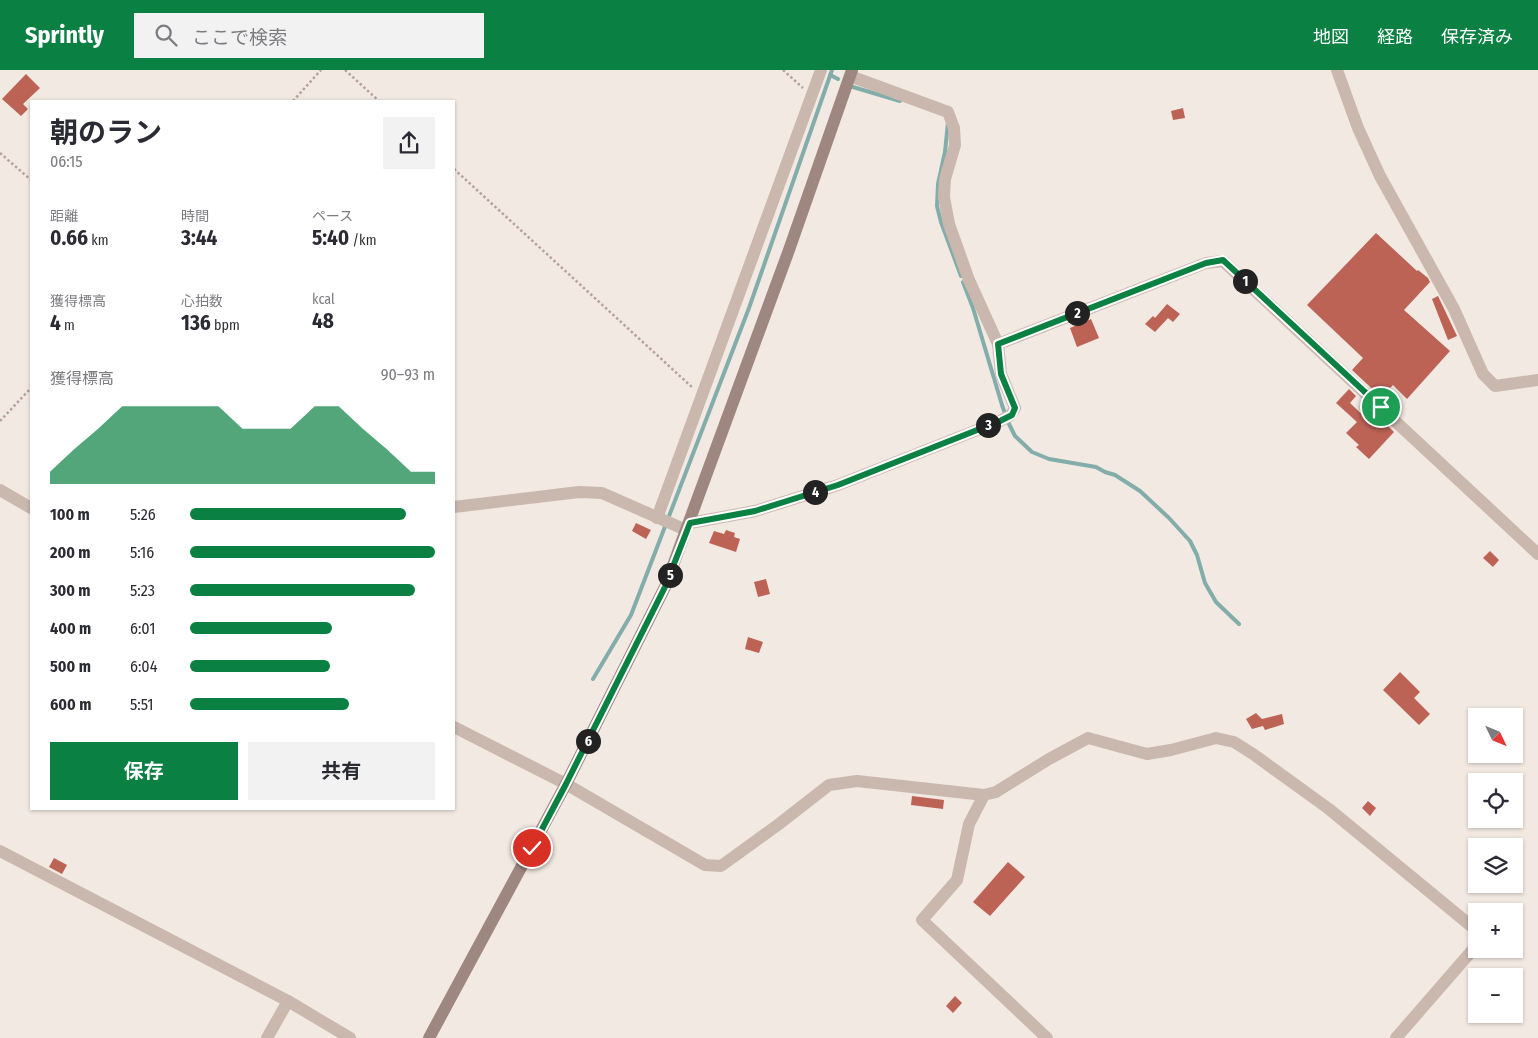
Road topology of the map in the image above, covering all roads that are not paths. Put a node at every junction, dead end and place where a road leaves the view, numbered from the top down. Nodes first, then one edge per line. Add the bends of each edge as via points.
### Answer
1 (821, 70) edge
2 (1337, 70) edge
3 (851, 73) edge
4 (998, 344) junction
5 (1538, 380) edge
6 (0, 490) edge
7 (30, 507) edge
8 (455, 507) edge
9 (660, 519) junction
10 (685, 526) junction
11 (1538, 554) edge
12 (455, 728) edge
13 (566, 784) junction
14 (984, 795) junction
15 (0, 851) edge
16 (1468, 923) edge
17 (1468, 955) edge
18 (288, 1001) junction
19 (267, 1038) edge
20 (350, 1038) edge
21 (428, 1038) edge
22 (1047, 1038) edge
23 (1396, 1038) edge

1 - 9 street via 700,395
2 - 5 street via 1380,176 1454,309 1483,374 1495,386
3 - 4 street via 948,112 954,128 955,145 945,179 944,196 949,224 969,280
3 - 10 street via 789,250
4 - 10 street via 1001,374 1015,408 1012,415 838,485 755,511
4 - 11 street via 1206,263 1223,260
6 - 7 street
8 - 9 street via 579,492 602,493
9 - 10 street
10 - 13 street via 665,587
12 - 13 street
13 - 14 street via 705,865 713,866 721,866 829,785 857,781
13 - 21 street
14 - 16 street via 996,792 1088,738 1147,754 1216,738 1234,742 1329,809
14 - 22 street via 969,824 957,880 922,920
15 - 18 street
17 - 23 street
18 - 19 street
18 - 20 street

